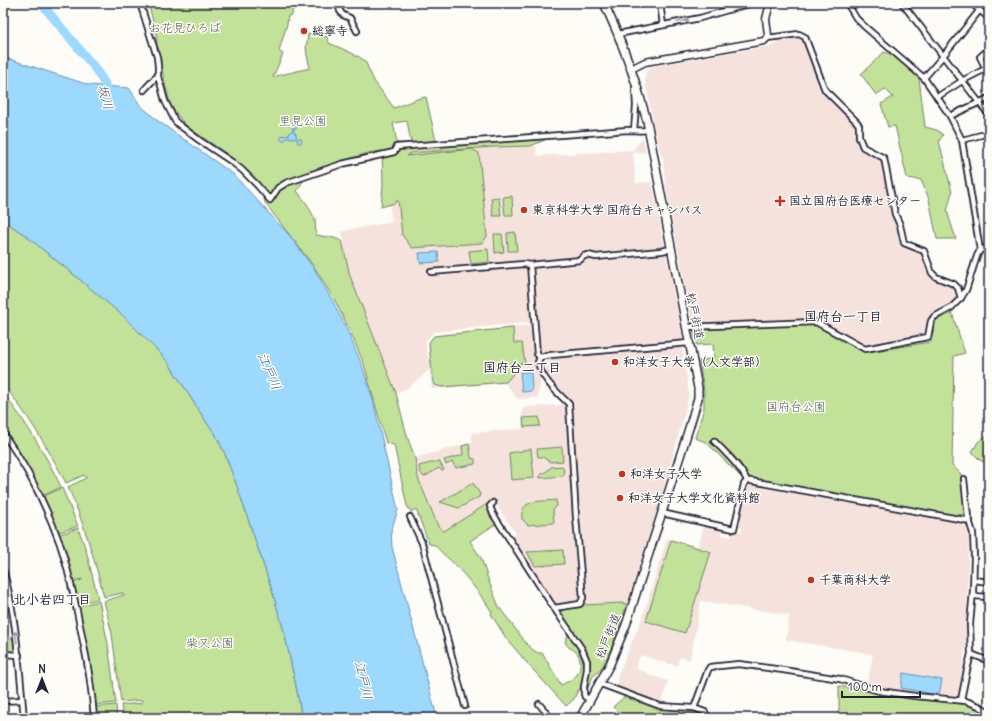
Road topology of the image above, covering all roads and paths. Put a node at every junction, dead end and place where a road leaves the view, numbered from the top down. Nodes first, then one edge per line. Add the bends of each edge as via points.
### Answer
1 (140, 3) edge
2 (338, 3) edge
3 (604, 3) edge
4 (660, 3) edge
5 (752, 3) edge
6 (770, 3) edge
7 (848, 3) edge
8 (902, 3) edge
9 (971, 3) edge
10 (733, 6) edge
11 (979, 10) junction
12 (989, 18) edge
13 (663, 25) junction
14 (357, 31) dead end
15 (618, 34) junction
16 (767, 38) junction
17 (989, 50) edge
18 (943, 56) junction
19 (987, 68) edge
20 (632, 72) junction
21 (158, 77) junction
22 (924, 78) junction
23 (962, 81) junction
24 (144, 90) dead end
25 (937, 97) junction
26 (989, 98) edge
27 (979, 103) junction
28 (989, 115) edge
29 (950, 116) junction
30 (634, 130) junction
31 (649, 130) junction
32 (989, 133) edge
33 (962, 140) junction
34 (989, 247) edge
35 (671, 249) junction
36 (980, 250) junction
37 (530, 265) junction
38 (431, 272) dead end
39 (961, 298) junction
40 (686, 326) junction
41 (689, 343) junction
42 (540, 357) junction
43 (3, 433) edge
44 (714, 441) dead end
45 (964, 479) dead end
46 (747, 481) junction
47 (493, 503) dead end
48 (662, 513) junction
49 (410, 517) dead end
50 (970, 521) junction
51 (3, 569) edge
52 (974, 580) junction
53 (989, 582) edge
54 (9, 595) junction
55 (3, 596) edge
56 (973, 596) junction
57 (989, 597) edge
58 (554, 608) junction
59 (3, 654) edge
60 (971, 654) junction
61 (19, 655) junction
62 (989, 661) edge
63 (598, 683) junction
64 (590, 699) junction
65 (22, 700) junction
66 (961, 700) junction
67 (3, 701) edge
68 (539, 704) dead end
69 (465, 706) dead end
70 (694, 708) junction
71 (989, 712) edge
72 (24, 718) edge
73 (94, 718) edge
74 (551, 718) edge
75 (580, 718) edge
76 (708, 718) edge

1 - 21 street via 157,57
2 - 14 street via 340,11 350,18
3 - 15 main road, 松戸街道
4 - 13 street
5 - 10 street
6 - 16 street via 766,20
7 - 22 street via 864,26
8 - 18 street
9 - 11 street
13 -> 10 street via 700,18
11 - 12 street
11 - 18 street
13 - 15 street
15 - 20 main road, 松戸街道
16 - 20 street via 764,41 645,62
16 - 39 street via 799,34 805,37 825,90 859,125 859,137 863,147 884,158 895,214 904,243 924,251 932,273 954,284
17 - 19 street via 980,57
18 - 22 street
18 - 23 street
19 - 23 street
20 - 30 street via 636,106
20 - 31 main road, 松戸街道
21 - 24 street
21 - 30 street via 165,101 175,121 232,162 270,200 278,188 286,183 342,164 394,152 396,147
22 - 25 street
23 - 25 street
23 - 27 street
25 - 29 street
26 - 27 street
27 - 28 street
27 - 29 street
29 - 33 street
30 - 31 street
31 - 35 main road, 松戸街道
32 - 33 street
33 - 36 street
34 - 36 street
35 - 37 street via 596,257 588,255 580,260
35 - 40 main road, 松戸街道
36 - 39 street
37 - 38 street
37 - 42 street via 537,354
39 - 40 street via 934,317 928,337 865,349 816,322
40 - 41 main road, 松戸街道
41 - 42 street
41 - 48 main road, 松戸街道 via 698,398
42 - 58 street via 538,362 543,376 569,404 583,598 580,604
43 - 73 street via 30,476 60,544 80,626
44 - 46 street
45 - 50 street
46 - 48 street via 744,484 734,529
46 - 50 street
47 - 58 street via 490,506 493,514
48 - 63 main road, 松戸街道 via 626,625 610,664
49 - 69 street via 422,544
50 - 52 street via 973,533
51 - 54 street
52 - 53 street
52 - 56 street
54 - 55 street
61 -> 54 street
56 - 57 street
56 - 60 street via 970,624
58 - 64 street via 585,655 588,668 584,694
59 - 61 street
60 - 62 street
60 - 66 street
61 - 65 street
63 - 64 main road, 松戸街道
63 - 70 street via 660,706
64 - 75 main road, 松戸街道
65 - 67 street
65 - 72 street
66 - 70 street via 879,691 840,680 739,664 710,667
66 - 71 street
68 - 74 street
70 - 76 street via 705,712

